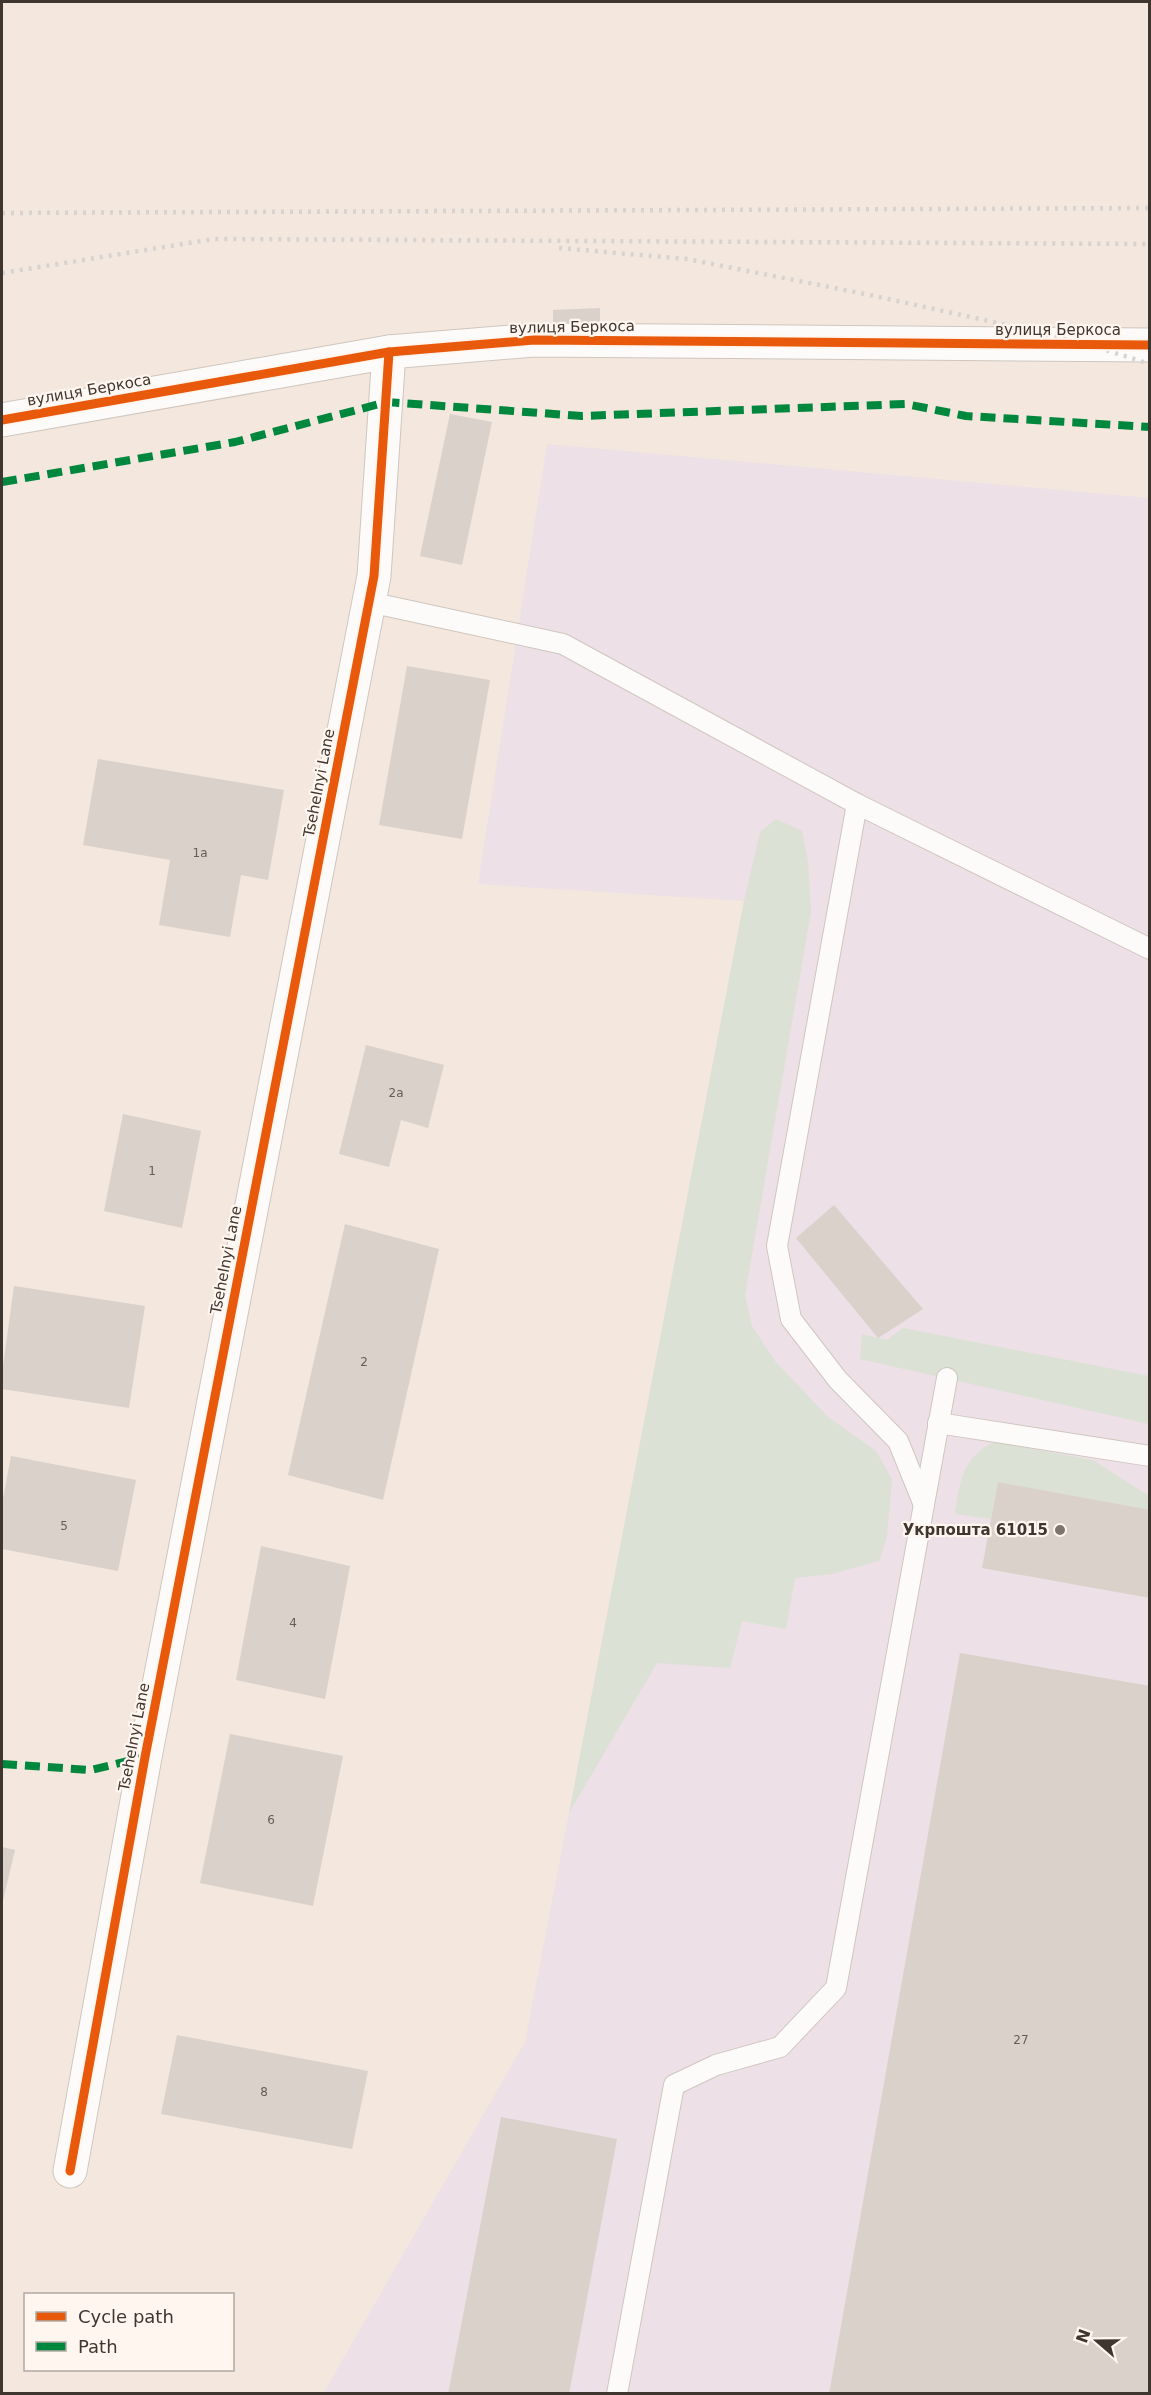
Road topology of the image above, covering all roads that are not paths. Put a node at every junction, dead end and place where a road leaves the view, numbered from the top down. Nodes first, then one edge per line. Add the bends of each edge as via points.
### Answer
1 (1149, 345) edge
2 (389, 352) junction
3 (2, 420) edge
4 (369, 602) junction
5 (857, 804) junction
6 (1149, 949) edge
7 (947, 1378) dead end
8 (938, 1423) junction
9 (1149, 1456) edge
10 (924, 1505) junction
11 (70, 2171) dead end
12 (617, 2394) edge

1 - 2 street, вулиця Беркоса via 534,340
2 - 3 street, вулиця Беркоса
2 - 4 street, Tsehelnyi Lane
4 - 5 lane via 563,644
4 - 11 street, Tsehelnyi Lane via 145,1757
5 - 6 lane
5 - 10 lane via 777,1246 791,1319 838,1380 898,1441
7 - 8 lane
8 - 9 lane
8 - 10 lane
10 - 12 lane via 836,1988 780,2047 716,2065 674,2085

